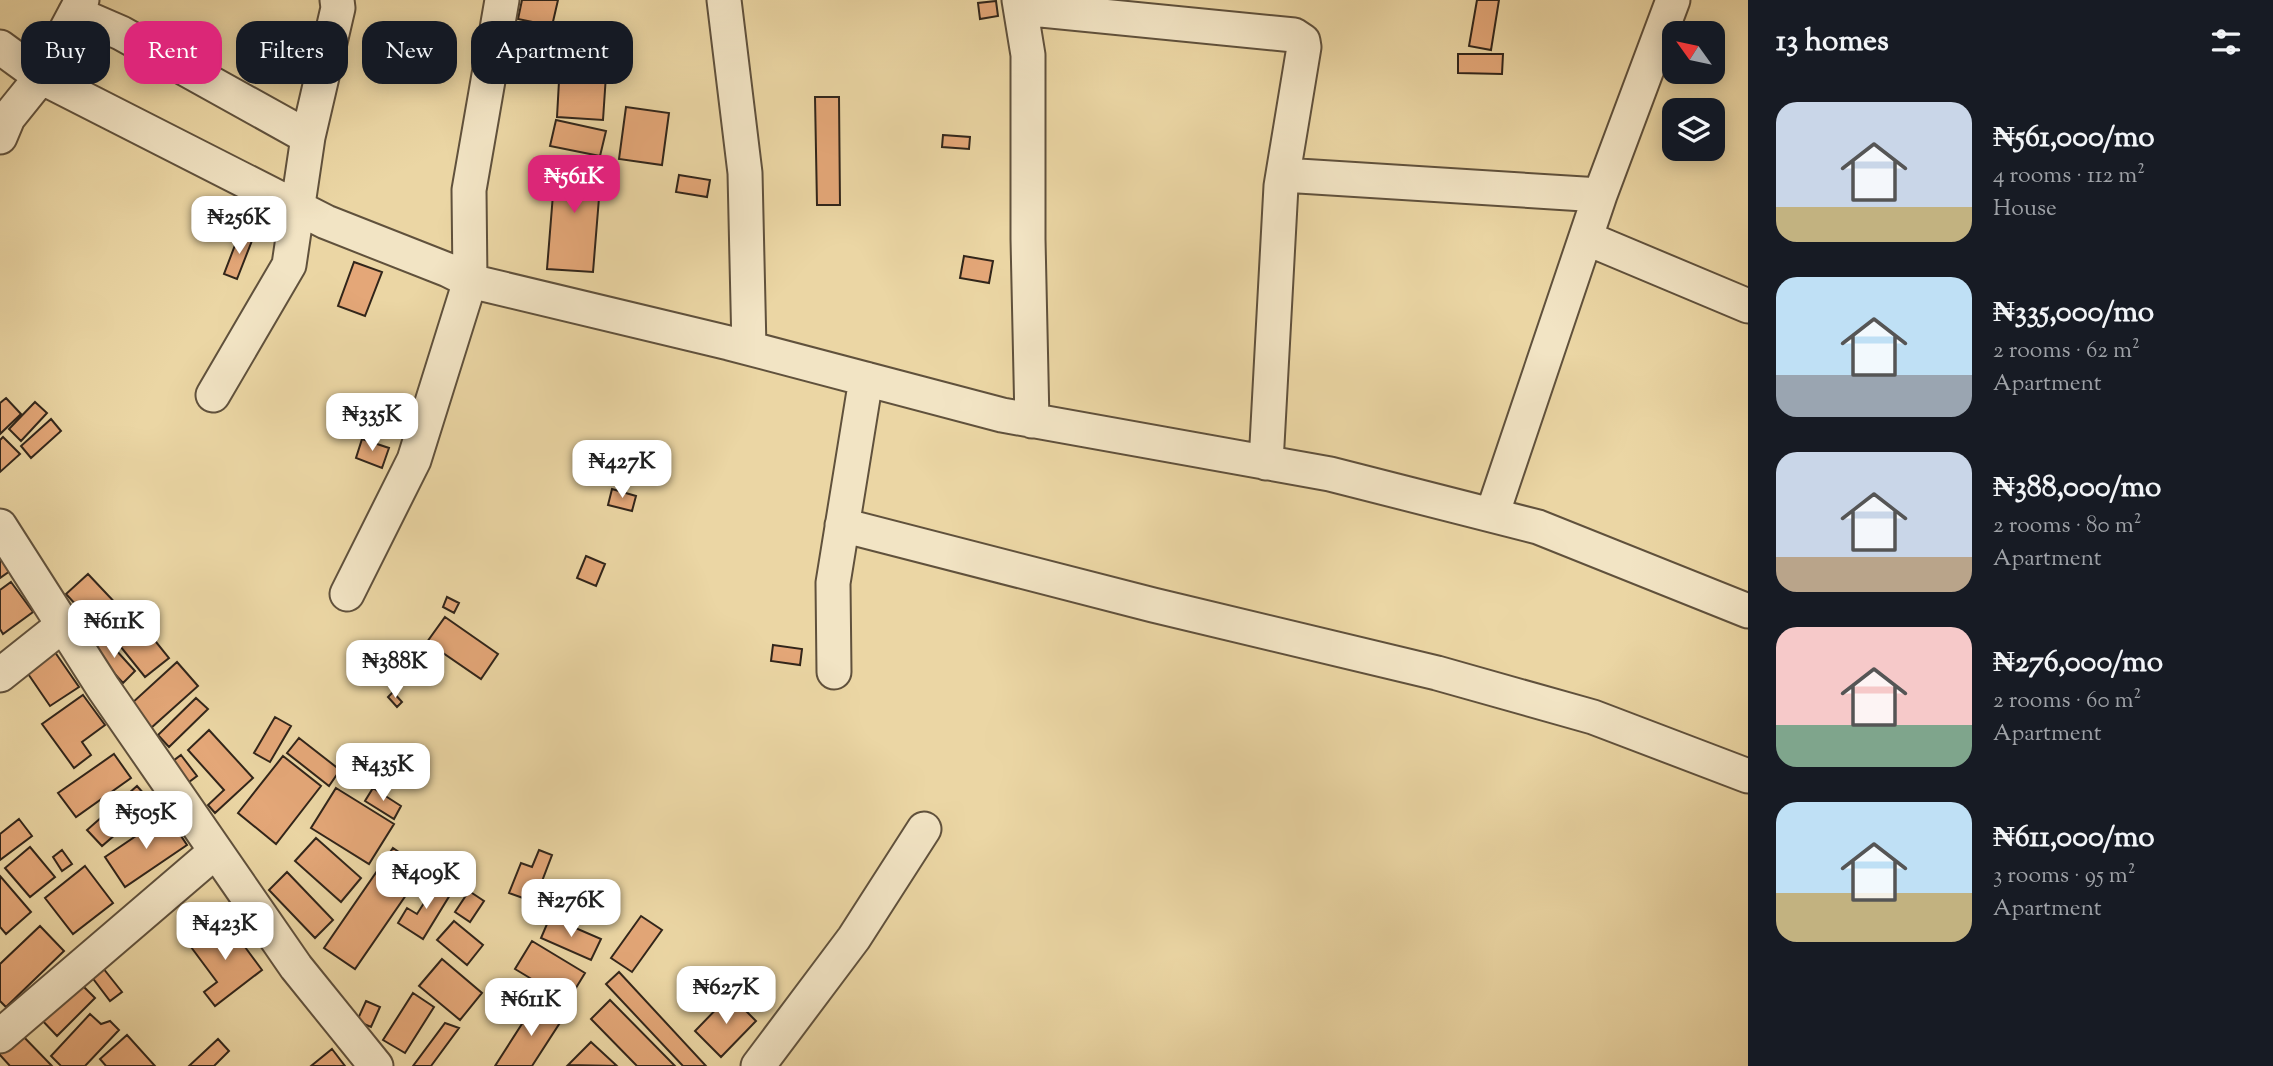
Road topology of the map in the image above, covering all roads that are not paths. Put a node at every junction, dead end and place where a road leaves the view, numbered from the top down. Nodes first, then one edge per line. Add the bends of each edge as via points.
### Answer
1 (337, 0) edge
2 (502, 0) edge
3 (724, 0) edge
4 (1673, 0) edge
5 (1020, 4) edge
6 (79, 6) edge
7 (0, 47) edge
8 (21, 62) edge
9 (35, 84) edge
10 (55, 84) edge
11 (0, 137) edge
12 (309, 137) junction
13 (1283, 175) junction
14 (1600, 195) junction
15 (297, 206) junction
16 (1586, 238) junction
17 (470, 281) junction
18 (1748, 306) edge
19 (749, 348) junction
20 (866, 379) junction
21 (213, 395) dead end
22 (1032, 421) junction
23 (1266, 463) junction
24 (1492, 515) junction
25 (842, 525) junction
26 (0, 526) edge
27 (347, 594) dead end
28 (1748, 611) edge
29 (63, 625) junction
30 (834, 673) dead end
31 (0, 674) edge
32 (1748, 776) edge
33 (924, 829) dead end
34 (216, 851) junction
35 (0, 1036) edge
36 (376, 1066) edge
37 (758, 1066) edge

1 - 12 street
2 - 17 street via 469,190
3 - 19 street via 745,173
4 - 14 street
5 - 13 street via 1294,34 1304,47
5 - 22 street via 1028,55
6 - 12 street
7 - 8 street
9 - 11 street via 8,118
10 - 15 street
12 - 15 street
13 - 14 street
13 - 23 street
14 - 16 street
15 - 17 street
15 - 21 street via 289,265
16 - 18 street
16 - 24 street
17 - 19 street
17 - 27 street via 414,460
19 - 20 street
20 - 22 street
20 - 25 street
22 - 23 street
23 - 24 street
24 - 28 street via 1538,527
25 - 30 street via 833,583
25 - 32 street via 1450,677 1593,717
26 - 29 street
29 - 31 street
29 - 34 street
33 - 37 street via 854,938
34 - 35 street
34 - 36 street via 296,967

